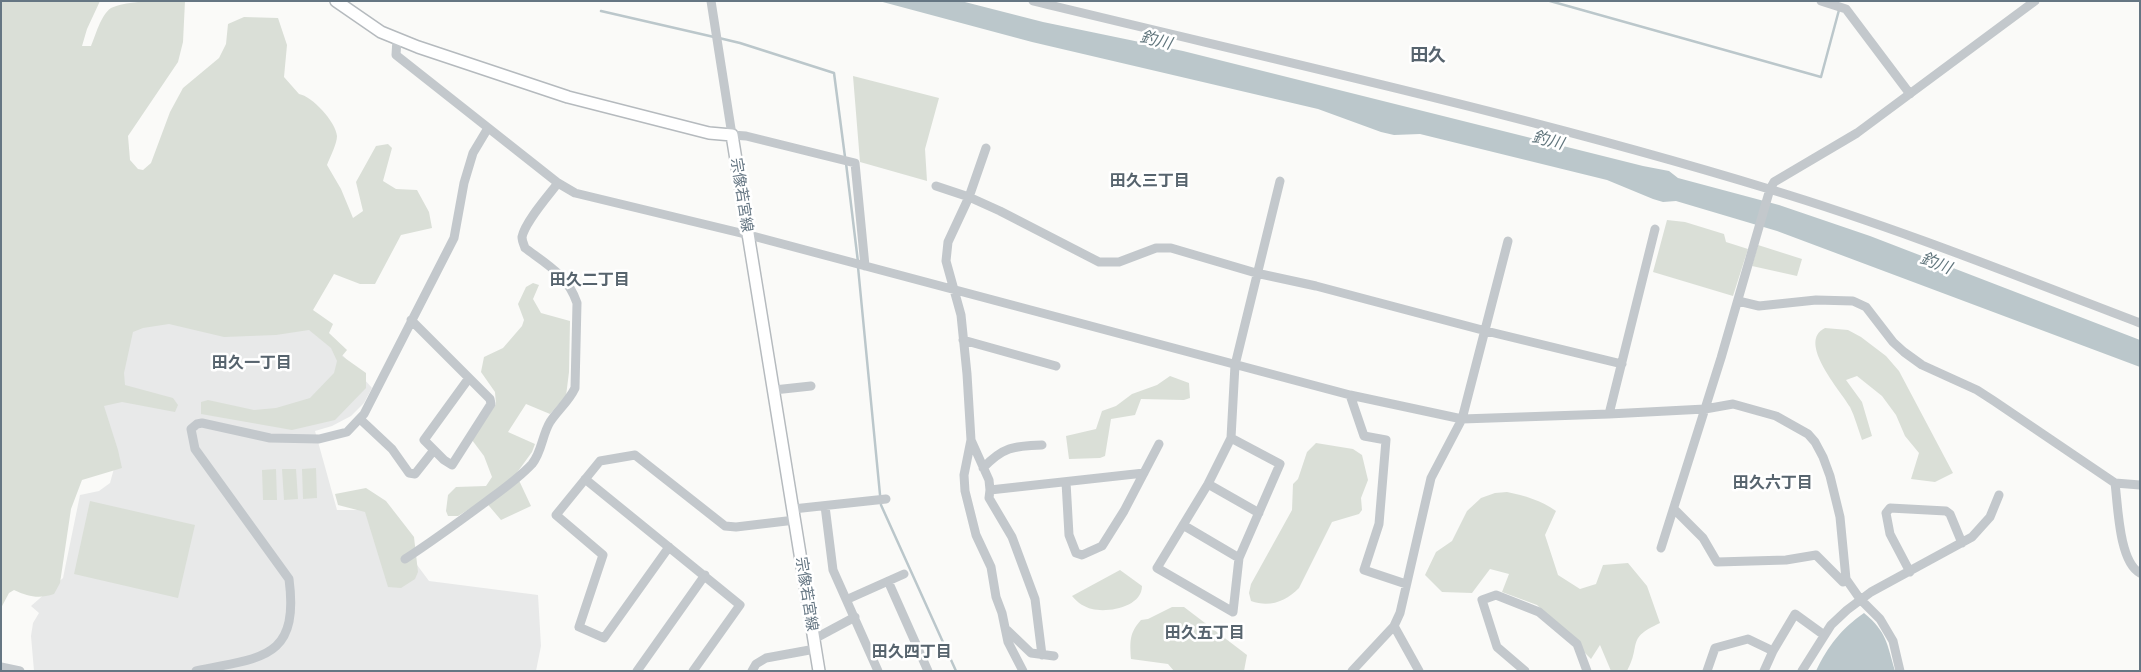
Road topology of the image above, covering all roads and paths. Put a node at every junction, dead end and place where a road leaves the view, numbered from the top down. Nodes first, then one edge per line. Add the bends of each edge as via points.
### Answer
1 (336, 1) edge
2 (711, 1) edge
3 (1033, 1) edge
4 (1821, 1) edge
5 (2035, 1) edge
6 (397, 39) junction
7 (1910, 94) junction
8 (488, 128) junction
9 (732, 135) junction
10 (986, 148) dead end
11 (1280, 181) dead end
12 (558, 183) junction
13 (936, 186) dead end
14 (1770, 191) junction
15 (968, 197) junction
16 (1655, 230) dead end
17 (749, 235) junction
18 (1508, 241) dead end
19 (865, 266) junction
20 (1256, 273) junction
21 (953, 291) junction
22 (1738, 301) junction
23 (411, 320) junction
24 (2140, 323) edge
25 (1486, 331) junction
26 (963, 340) junction
27 (1622, 364) junction
28 (1235, 365) junction
29 (1056, 366) dead end
30 (469, 378) junction
31 (811, 386) dead end
32 (774, 390) junction
33 (1350, 394) junction
34 (1705, 409) junction
35 (1609, 414) junction
36 (360, 419) junction
37 (1462, 419) junction
38 (1231, 438) junction
39 (971, 440) junction
40 (1159, 444) dead end
41 (1042, 445) dead end
42 (434, 450) junction
43 (983, 468) junction
44 (1144, 473) junction
45 (585, 479) junction
46 (1066, 482) junction
47 (2115, 483) junction
48 (1208, 484) junction
49 (2140, 485) edge
50 (990, 490) junction
51 (1999, 495) dead end
52 (886, 499) dead end
53 (825, 506) junction
54 (1674, 509) junction
55 (1259, 513) junction
56 (794, 514) junction
57 (1183, 525) junction
58 (1962, 543) junction
59 (669, 547) junction
60 (1661, 548) dead end
61 (1239, 558) junction
62 (405, 559) dead end
63 (1910, 572) junction
64 (2140, 573) edge
65 (904, 574) dead end
66 (704, 575) junction
67 (1846, 579) junction
68 (888, 581) junction
69 (1406, 584) junction
70 (848, 599) junction
71 (1860, 599) junction
72 (855, 617) junction
73 (1394, 626) junction
74 (1005, 628) junction
75 (1824, 635) junction
76 (815, 644) junction
77 (1772, 651) junction
78 (1042, 655) junction
79 (1054, 656) dead end
80 (1, 667) edge
81 (20, 671) edge
82 (196, 671) edge
83 (637, 671) edge
84 (693, 671) edge
85 (752, 671) edge
86 (819, 671) edge
87 (878, 671) edge
88 (928, 671) edge
89 (1023, 671) edge
90 (1352, 671) edge
91 (1418, 671) edge
92 (1525, 671) edge
93 (1587, 671) edge
94 (1707, 671) edge
95 (1764, 671) edge
96 (1802, 671) edge
97 (1900, 671) edge

1 - 6 main road via 380,32
2 - 9 street
3 - 14 street via 1498,114 1667,158
4 - 7 street via 1846,9
5 - 7 street
6 - 8 street via 396,55
6 - 9 main road via 568,97 709,134
7 - 14 street via 1857,133 1774,182
8 - 12 street
8 - 23 street via 473,153 454,238
9 - 17 main road, 宗像若宮線
9 - 19 street via 855,163
10 - 15 street
11 - 20 street
12 - 17 street via 575,193
12 - 62 street via 528,225 522,242 573,290 577,303 575,388 572,396 549,424 532,464 460,522
13 - 15 street
14 - 22 street
14 - 24 street via 1948,249
15 - 20 street via 1037,228 1099,262 1119,262 1156,248 1170,248
15 - 21 street via 948,242 946,261
16 - 27 street
17 - 19 street
17 - 32 main road, 宗像若宮線
18 - 25 street
19 - 21 street
20 - 25 street
20 - 28 street
21 - 26 street
21 - 28 street
22 - 34 street
22 - 47 street via 1759,306 1816,300 1853,301 1866,307 1893,342 1922,365 1985,396
23 - 30 street
23 - 36 street
25 - 27 street
25 - 37 street
26 - 29 street
26 - 39 street
27 - 35 street
28 - 33 street
28 - 38 street
30 - 42 street via 424,440
30 - 42 street via 491,404 452,465
31 - 32 street
32 - 56 main road, 宗像若宮線
33 - 37 street
33 - 69 street via 1364,436 1386,440 1379,524 1364,570
34 - 35 street
34 - 54 street
34 - 67 street via 1733,404 1776,416 1815,442 1830,476 1840,517
35 - 37 street
36 - 42 street via 392,450 409,473 415,474
36 - 82 street via 347,432 319,439 270,438 202,423 193,426 191,435 195,449 289,579 290,589 289,619 283,638 272,651 251,661
37 - 69 street via 1431,478
38 - 48 street
38 - 55 street via 1280,464
39 - 43 street
39 - 74 street via 964,475 965,491 976,535 991,567
40 - 44 street
41 - 43 street via 1020,446 997,454
43 - 50 street
44 - 46 street
44 - 46 street via 1102,546 1082,555 1076,553 1069,535
45 - 56 street via 600,461 634,455 725,526 736,527
45 - 59 street
45 - 59 street via 556,516 603,554 579,627 604,638
46 - 50 street
47 - 49 street
47 - 64 street via 2128,561
48 - 55 street
48 - 57 street
50 - 78 street via 989,498 1012,537 1034,599
51 - 58 street via 1982,528
52 - 53 street
53 - 56 street
53 - 70 street via 834,570
54 - 60 street
54 - 67 street via 1703,538 1717,562 1786,560 1816,555 1843,582
55 - 61 street
56 - 76 main road, 宗像若宮線
57 - 61 street
57 - 61 street via 1157,568 1233,612
58 - 63 street
58 - 63 street via 1946,511 1890,508 1886,513 1890,534
59 - 66 street
63 - 71 street
65 - 68 street
66 - 83 street
66 - 84 street via 740,605
67 - 71 street
68 - 70 street
68 - 88 street
69 - 73 street
70 - 72 street
71 - 75 street via 1830,625
71 - 97 street via 1880,618 1893,642
72 - 76 street
72 - 87 street
73 - 90 street
73 - 91 street
74 - 78 street via 1031,653
74 - 89 street via 1011,650
75 - 77 street via 1795,614
75 - 96 street
76 - 85 street via 760,660
76 - 86 main road, 宗像若宮線
77 - 94 street via 1748,639 1715,648
77 - 95 street
78 - 79 street
80 - 81 street
92 - 93 street via 1497,647 1482,600 1496,596 1539,612 1577,644

